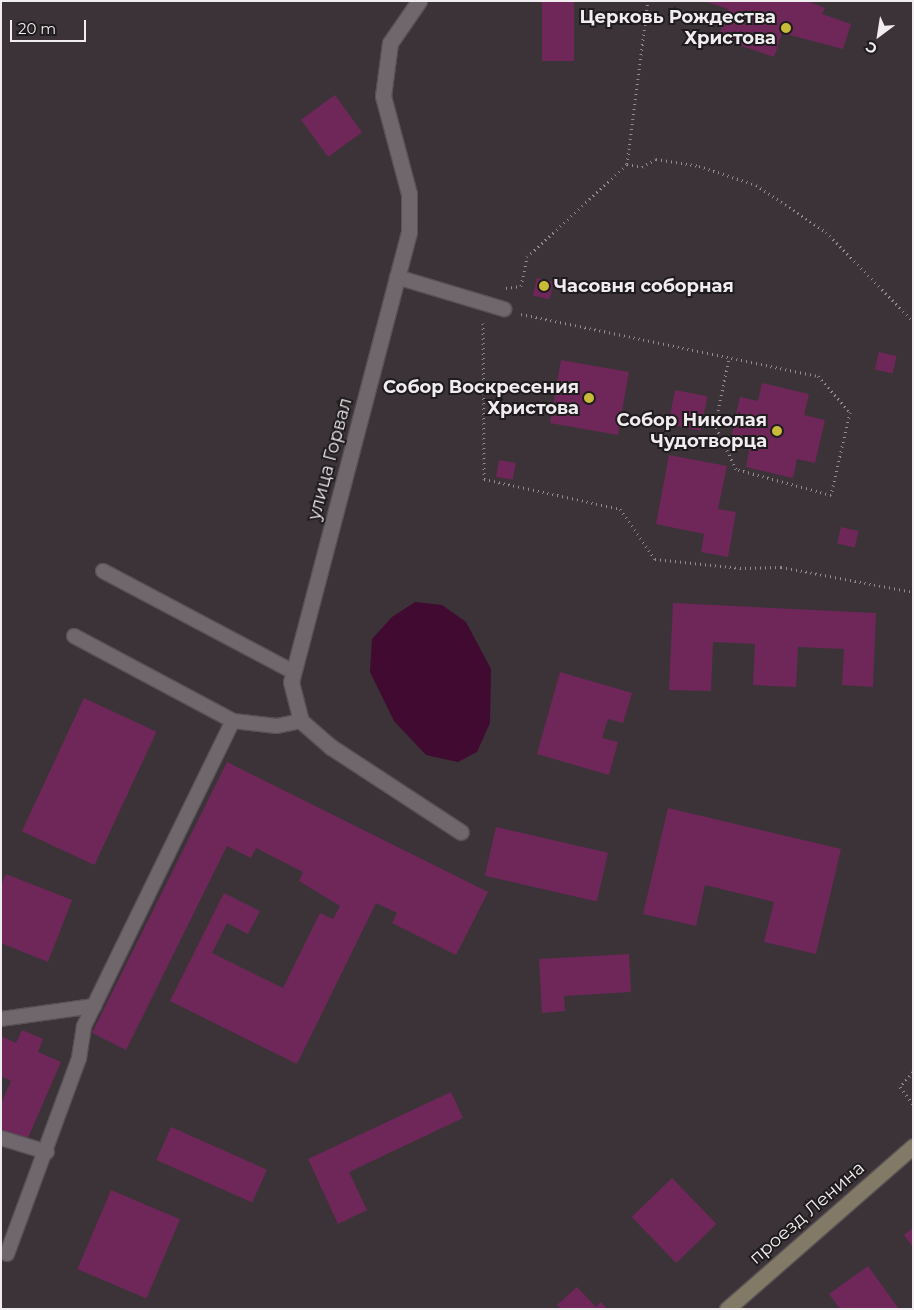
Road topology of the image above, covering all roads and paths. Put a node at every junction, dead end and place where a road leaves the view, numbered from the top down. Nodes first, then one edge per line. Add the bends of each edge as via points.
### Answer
1 (419, 1) edge
2 (648, 1) edge
3 (627, 164) junction
4 (397, 278) junction
5 (488, 305) junction
6 (504, 309) joint
7 (913, 321) edge
8 (729, 358) junction
9 (103, 571) dead end
10 (913, 592) edge
11 (74, 636) dead end
12 (294, 672) junction
13 (301, 721) junction
14 (233, 722) junction
15 (461, 832) dead end
16 (94, 1006) junction
17 (1, 1019) edge
18 (913, 1072) edge
19 (913, 1104) edge
20 (1, 1138) edge
21 (913, 1146) edge
22 (47, 1152) junction
23 (7, 1254) dead end
24 (727, 1309) edge

1 - 4 street, улица Горвал via 404,18 390,43 383,96 409,194 409,232
2 - 3 path
3 - 5 path via 527,257 521,286 492,290
3 - 7 path via 642,167 656,160 699,166 756,185 826,232
4 - 5 lane
4 - 12 street, улица Горвал
5 - 6 lane
5 - 10 path via 481,332 484,479 620,509 655,559 740,568 781,567
6 - 8 path
8 - 8 path via 818,376 850,412 830,495 736,469 715,425
9 - 12 lane
11 - 14 lane
12 - 13 street, улица Горвал via 293,701
13 - 14 lane via 277,726
13 - 15 street via 331,747
14 - 16 lane
16 - 17 lane
16 - 22 lane
18 - 19 path via 900,1087
20 - 22 lane
21 - 24 main road, проезд Ленина
22 - 23 lane

